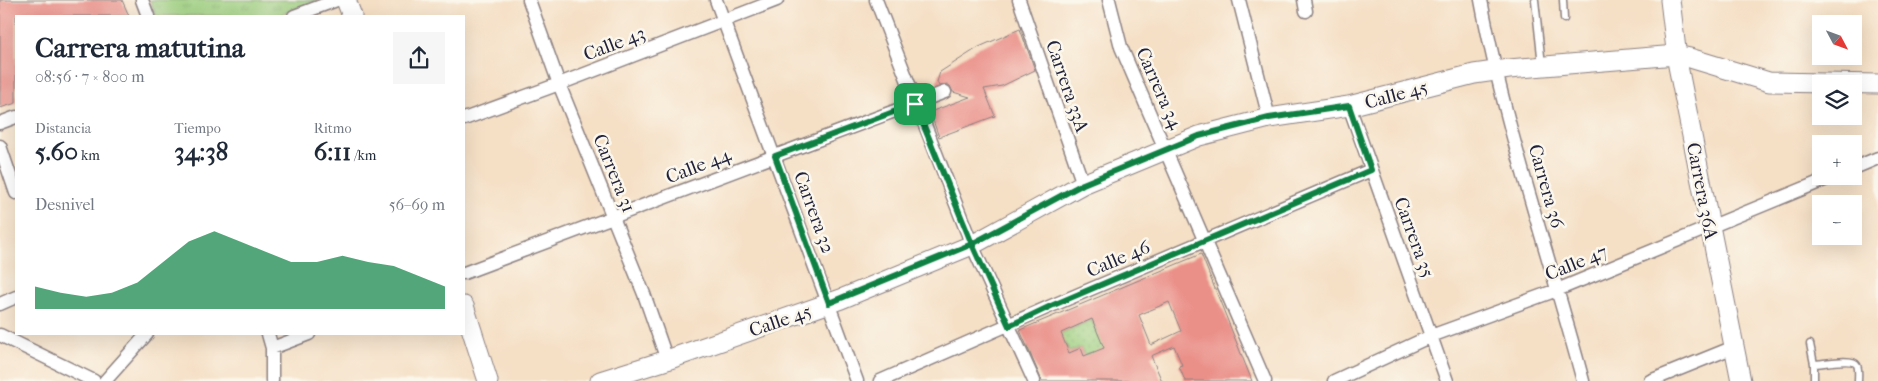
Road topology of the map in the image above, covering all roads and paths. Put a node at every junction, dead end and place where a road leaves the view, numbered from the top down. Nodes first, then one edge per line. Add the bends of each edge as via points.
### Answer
1 (142, 0) edge
2 (337, 0) edge
3 (346, 0) edge
4 (529, 0) edge
5 (716, 0) edge
6 (776, 0) edge
7 (876, 0) edge
8 (1018, 0) edge
9 (1109, 0) edge
10 (1239, 0) edge
11 (1481, 0) edge
12 (1535, 0) edge
13 (1563, 0) edge
14 (1670, 0) edge
15 (148, 15) edge
16 (297, 15) edge
17 (352, 15) edge
18 (1564, 19) dead end
19 (723, 20) junction
20 (1676, 55) junction
21 (1542, 66) junction
22 (1495, 71) junction
23 (559, 84) junction
24 (1878, 84) edge
25 (946, 92) dead end
26 (915, 104) junction
27 (1349, 106) junction
28 (15, 117) edge
29 (1269, 118) junction
30 (465, 119) edge
31 (0, 123) edge
32 (0, 146) edge
33 (1166, 148) junction
34 (775, 156) junction
35 (1878, 158) edge
36 (1862, 165) edge
37 (1371, 170) junction
38 (1083, 184) junction
39 (1812, 185) edge
40 (15, 190) edge
41 (612, 218) junction
42 (1710, 227) junction
43 (1205, 242) junction
44 (972, 244) junction
45 (465, 273) edge
46 (1557, 290) junction
47 (15, 297) edge
48 (829, 303) junction
49 (0, 304) edge
50 (465, 309) edge
51 (1009, 326) junction
52 (0, 335) edge
53 (146, 335) edge
54 (268, 335) edge
55 (306, 335) edge
56 (1431, 336) junction
57 (1810, 344) dead end
58 (1734, 347) junction
59 (272, 348) junction
60 (666, 360) junction
61 (1814, 364) junction
62 (633, 377) edge
63 (94, 381) edge
64 (105, 381) edge
65 (272, 381) edge
66 (488, 381) edge
67 (600, 381) edge
68 (857, 381) edge
69 (880, 381) edge
70 (1034, 381) edge
71 (1265, 381) edge
72 (1334, 381) edge
73 (1447, 381) edge
74 (1582, 381) edge
75 (1650, 381) edge
76 (1741, 381) edge
77 (1814, 381) edge
78 (1858, 381) edge

1 - 15 street
2 - 16 street
3 - 17 main road
4 - 23 street, Carrera 31
5 - 19 street, Carrera 32
6 - 19 street, Calle 43
7 - 26 street
8 - 38 street, Carrera 33A
9 - 33 street, Carrera 34 via 1121,46
10 - 29 street
11 - 22 street, Carrera 36
12 - 21 lane
13 - 18 lane
14 - 20 main road, Carrera 36A
19 - 23 street, Calle 43
19 - 34 street, Carrera 32
20 - 21 main road, Calle 45
20 - 24 main road, Calle 45 via 1769,82
20 - 42 main road, Carrera 36A
21 - 22 main road, Calle 45
22 - 27 main road, Calle 45
22 - 46 street, Carrera 36
23 - 30 street, Calle 43
23 - 41 street, Carrera 31
25 - 26 street, Calle 44
26 - 34 street, Calle 44
26 - 44 street
27 - 29 main road, Calle 45
27 - 37 street, Carrera 35
28 - 31 street
29 - 33 main road, Calle 45
32 - 40 street
33 - 38 main road, Calle 45
33 - 43 street, Carrera 34
34 - 41 street, Calle 44
34 - 48 street, Carrera 32
35 - 36 street
37 - 43 street, Calle 46
37 - 56 street, Carrera 35
38 - 44 main road, Calle 45
39 - 42 street, Calle 47
41 - 45 street, Calle 44
41 - 60 street, Carrera 31 via 644,294
42 - 46 street, Calle 47
42 - 58 main road, Carrera 36A
43 - 51 street, Calle 46
43 - 71 street, Carrera 34
44 - 48 main road, Calle 45
44 - 51 street
46 - 56 street, Calle 47
46 - 74 street, Carrera 36
47 - 49 street
48 - 60 main road, Calle 45
48 - 68 street, Carrera 32
50 - 66 main road
51 - 69 street, Calle 46
51 - 70 street
52 - 63 street
53 - 64 street
54 - 59 street
55 - 59 street
56 - 72 street, Calle 47
56 - 73 street, Carrera 35
57 - 61 lane
58 - 75 street
58 - 76 main road, Carrera 36A
59 - 65 street
60 - 62 main road, Calle 45
61 - 77 lane
61 - 78 lane via 1854,362
62 - 67 main road, Calle 45

